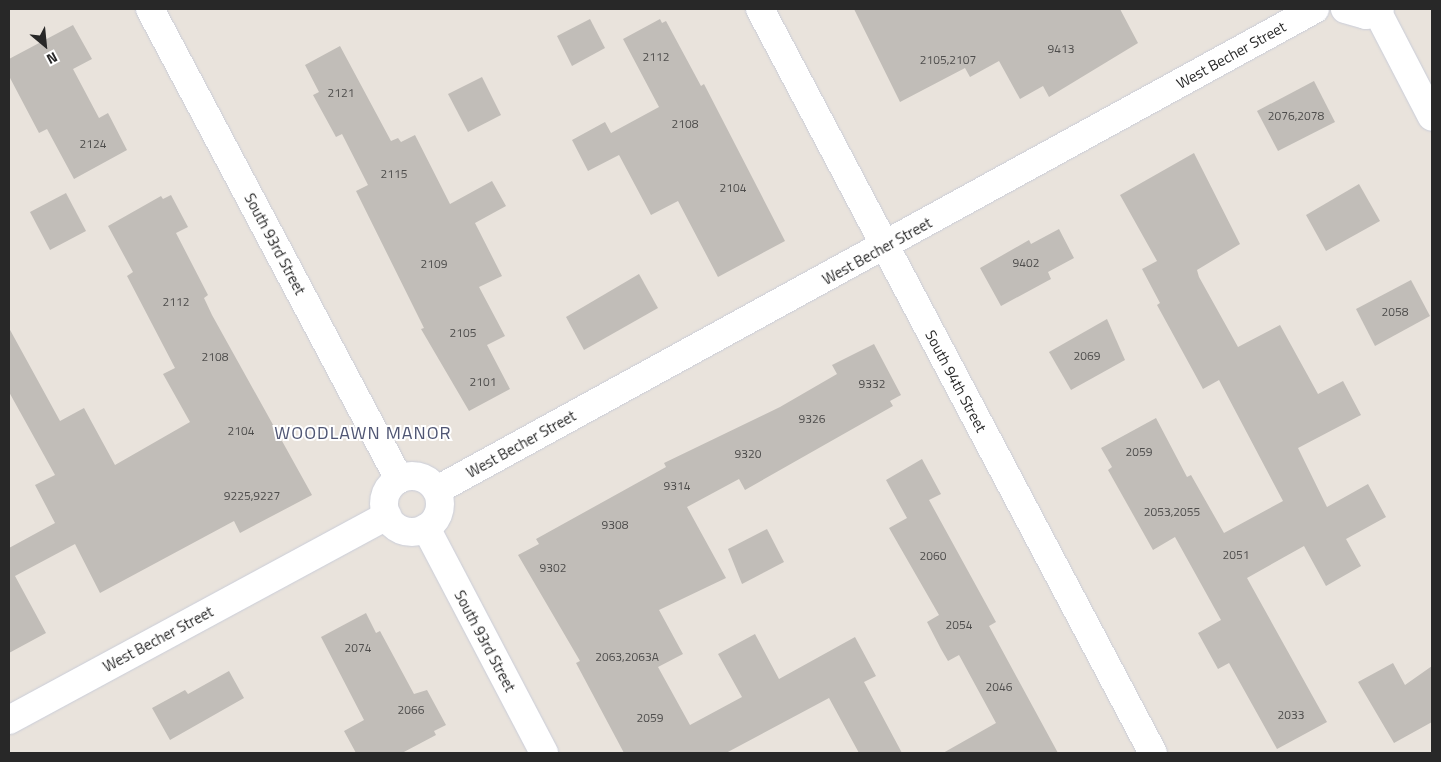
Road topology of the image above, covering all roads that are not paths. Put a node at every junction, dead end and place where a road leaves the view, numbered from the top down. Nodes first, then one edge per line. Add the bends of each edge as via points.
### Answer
1 (150, 9) edge
2 (760, 9) edge
3 (1315, 9) edge
4 (1345, 9) edge
5 (1378, 10) edge
6 (1432, 118) edge
7 (885, 246) junction
8 (399, 478) junction
9 (437, 490) junction
10 (387, 516) junction
11 (426, 528) junction
12 (9, 720) edge
13 (544, 753) edge
14 (1153, 753) edge

1 - 8 street, South 93rd Street
2 - 7 street, South 94th Street
3 - 7 street, West Becher Street
4 - 5 street via 1356,15
5 - 6 street
7 - 9 street, West Becher Street
7 - 14 street, South 94th Street
8 - 9 street via 422,477
8 - 10 street via 385,496
9 - 11 street via 438,516
10 - 11 street via 406,532
10 - 12 street, West Becher Street
11 - 13 street, South 93rd Street

